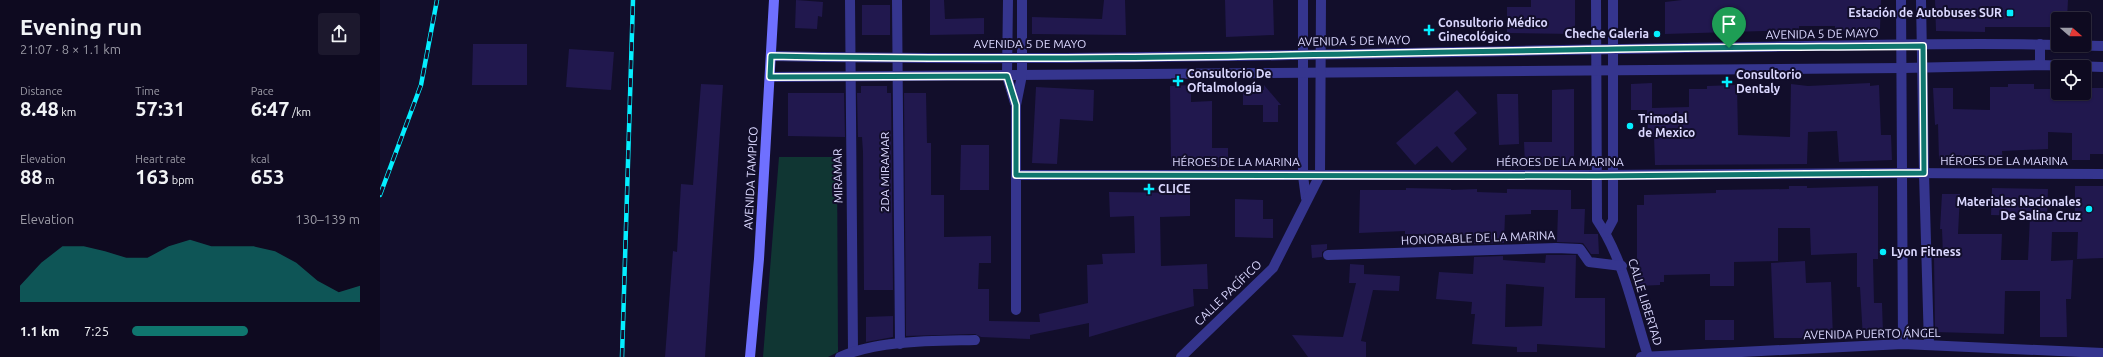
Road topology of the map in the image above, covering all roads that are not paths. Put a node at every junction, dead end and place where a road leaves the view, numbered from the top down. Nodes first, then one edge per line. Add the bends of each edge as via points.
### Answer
1 (774, 0) edge
2 (850, 0) edge
3 (897, 0) edge
4 (1008, 0) edge
5 (1022, 0) edge
6 (1303, 0) edge
7 (1321, 0) edge
8 (1596, 0) edge
9 (1613, 0) edge
10 (1901, 0) edge
11 (1921, 0) edge
12 (2040, 44) junction
13 (2051, 45) edge
14 (1903, 46) junction
15 (1923, 46) junction
16 (2091, 46) edge
17 (2103, 46) edge
18 (1596, 49) junction
19 (1613, 49) junction
20 (1303, 55) junction
21 (1321, 55) junction
22 (771, 56) junction
23 (1008, 57) junction
24 (1022, 57) junction
25 (850, 58) junction
26 (897, 58) junction
27 (2040, 65) junction
28 (2103, 67) edge
29 (1903, 68) junction
30 (1923, 68) junction
31 (1596, 70) junction
32 (1613, 70) junction
33 (1321, 73) junction
34 (1303, 74) junction
35 (1022, 75) junction
36 (850, 76) junction
37 (898, 76) junction
38 (1007, 76) junction
39 (770, 77) junction
40 (1016, 105) junction
41 (1903, 173) junction
42 (1924, 173) junction
43 (2103, 174) edge
44 (1016, 175) junction
45 (1320, 175) junction
46 (1613, 175) junction
47 (1303, 176) junction
48 (1597, 176) junction
49 (1306, 198) junction
50 (1606, 234) junction
51 (1328, 255) dead end
52 (1622, 266) junction
53 (1016, 310) dead end
54 (975, 340) dead end
55 (900, 344) junction
56 (1903, 344) junction
57 (1929, 345) junction
58 (853, 351) junction
59 (2103, 353) edge
60 (2067, 355) edge
61 (1645, 356) edge
62 (750, 357) edge
63 (840, 357) edge
64 (1181, 357) edge

1 - 22 main road, AVENIDA TAMPICO
2 - 25 street, MIRAMAR
3 - 26 street, 2DA MIRAMAR
4 - 23 street
5 - 24 street
6 - 20 street
7 - 21 street
8 - 18 street, CALLE LIBERTAD
9 - 19 street
10 - 14 street
11 - 15 street
12 - 13 street, AVENIDA 5 DE MAYO
12 - 15 street, AVENIDA 5 DE MAYO
12 - 27 street
14 - 15 street, AVENIDA 5 DE MAYO
14 - 19 street, AVENIDA 5 DE MAYO
14 - 29 street
15 - 30 street
16 - 17 street, AVENIDA 5 DE MAYO
18 - 19 street, AVENIDA 5 DE MAYO
18 - 21 street, AVENIDA 5 DE MAYO
18 - 31 street, CALLE LIBERTAD
19 - 32 street
20 - 21 street, AVENIDA 5 DE MAYO
20 - 24 street, AVENIDA 5 DE MAYO
20 - 34 street
21 - 33 street
22 - 25 street, AVENIDA 5 DE MAYO
22 - 39 main road, AVENIDA TAMPICO
23 - 24 street, AVENIDA 5 DE MAYO
23 - 26 street, AVENIDA 5 DE MAYO
23 - 38 street
24 - 35 street
25 - 26 street, AVENIDA 5 DE MAYO
25 - 36 street, MIRAMAR
26 - 37 street, 2DA MIRAMAR
27 - 28 street
27 - 30 street
29 - 30 street
29 - 32 street
29 - 41 street
30 - 42 street
31 - 32 street
31 - 33 street
31 - 48 street, CALLE LIBERTAD
32 - 46 street
33 - 34 street
33 - 45 street
34 - 35 street
34 - 47 street
35 - 38 street
35 - 40 street
36 - 37 street
36 - 39 street
36 - 58 street, MIRAMAR
37 - 38 street
37 - 55 street, 2DA MIRAMAR
38 - 40 street
39 - 62 main road, AVENIDA TAMPICO
40 - 44 street
41 - 42 street, HÉROES DE LA MARINA
41 - 46 street, HÉROES DE LA MARINA
41 - 56 street
42 - 43 street, HÉROES DE LA MARINA
42 - 57 street
44 - 47 street, HÉROES DE LA MARINA
44 - 53 street
45 - 47 street, HÉROES DE LA MARINA
45 - 48 street, HÉROES DE LA MARINA
45 - 49 street, CALLE PACÍFICO
46 - 48 street, HÉROES DE LA MARINA
46 - 50 street via 1613,220
47 - 49 street
48 - 50 street, CALLE LIBERTAD via 1597,220
49 - 64 street, CALLE PACÍFICO via 1273,268
50 - 52 street, CALLE LIBERTAD
51 - 52 street, HONORABLE DE LA MARINA via 1580,249 1589,262
52 - 61 street, CALLE LIBERTAD
54 - 55 street
55 - 58 street
56 - 57 street, AVENIDA PUERTO ÁNGEL
56 - 61 street, AVENIDA PUERTO ÁNGEL
57 - 60 street, AVENIDA PUERTO ÁNGEL
58 - 63 street
59 - 60 street, AVENIDA PUERTO ÁNGEL

